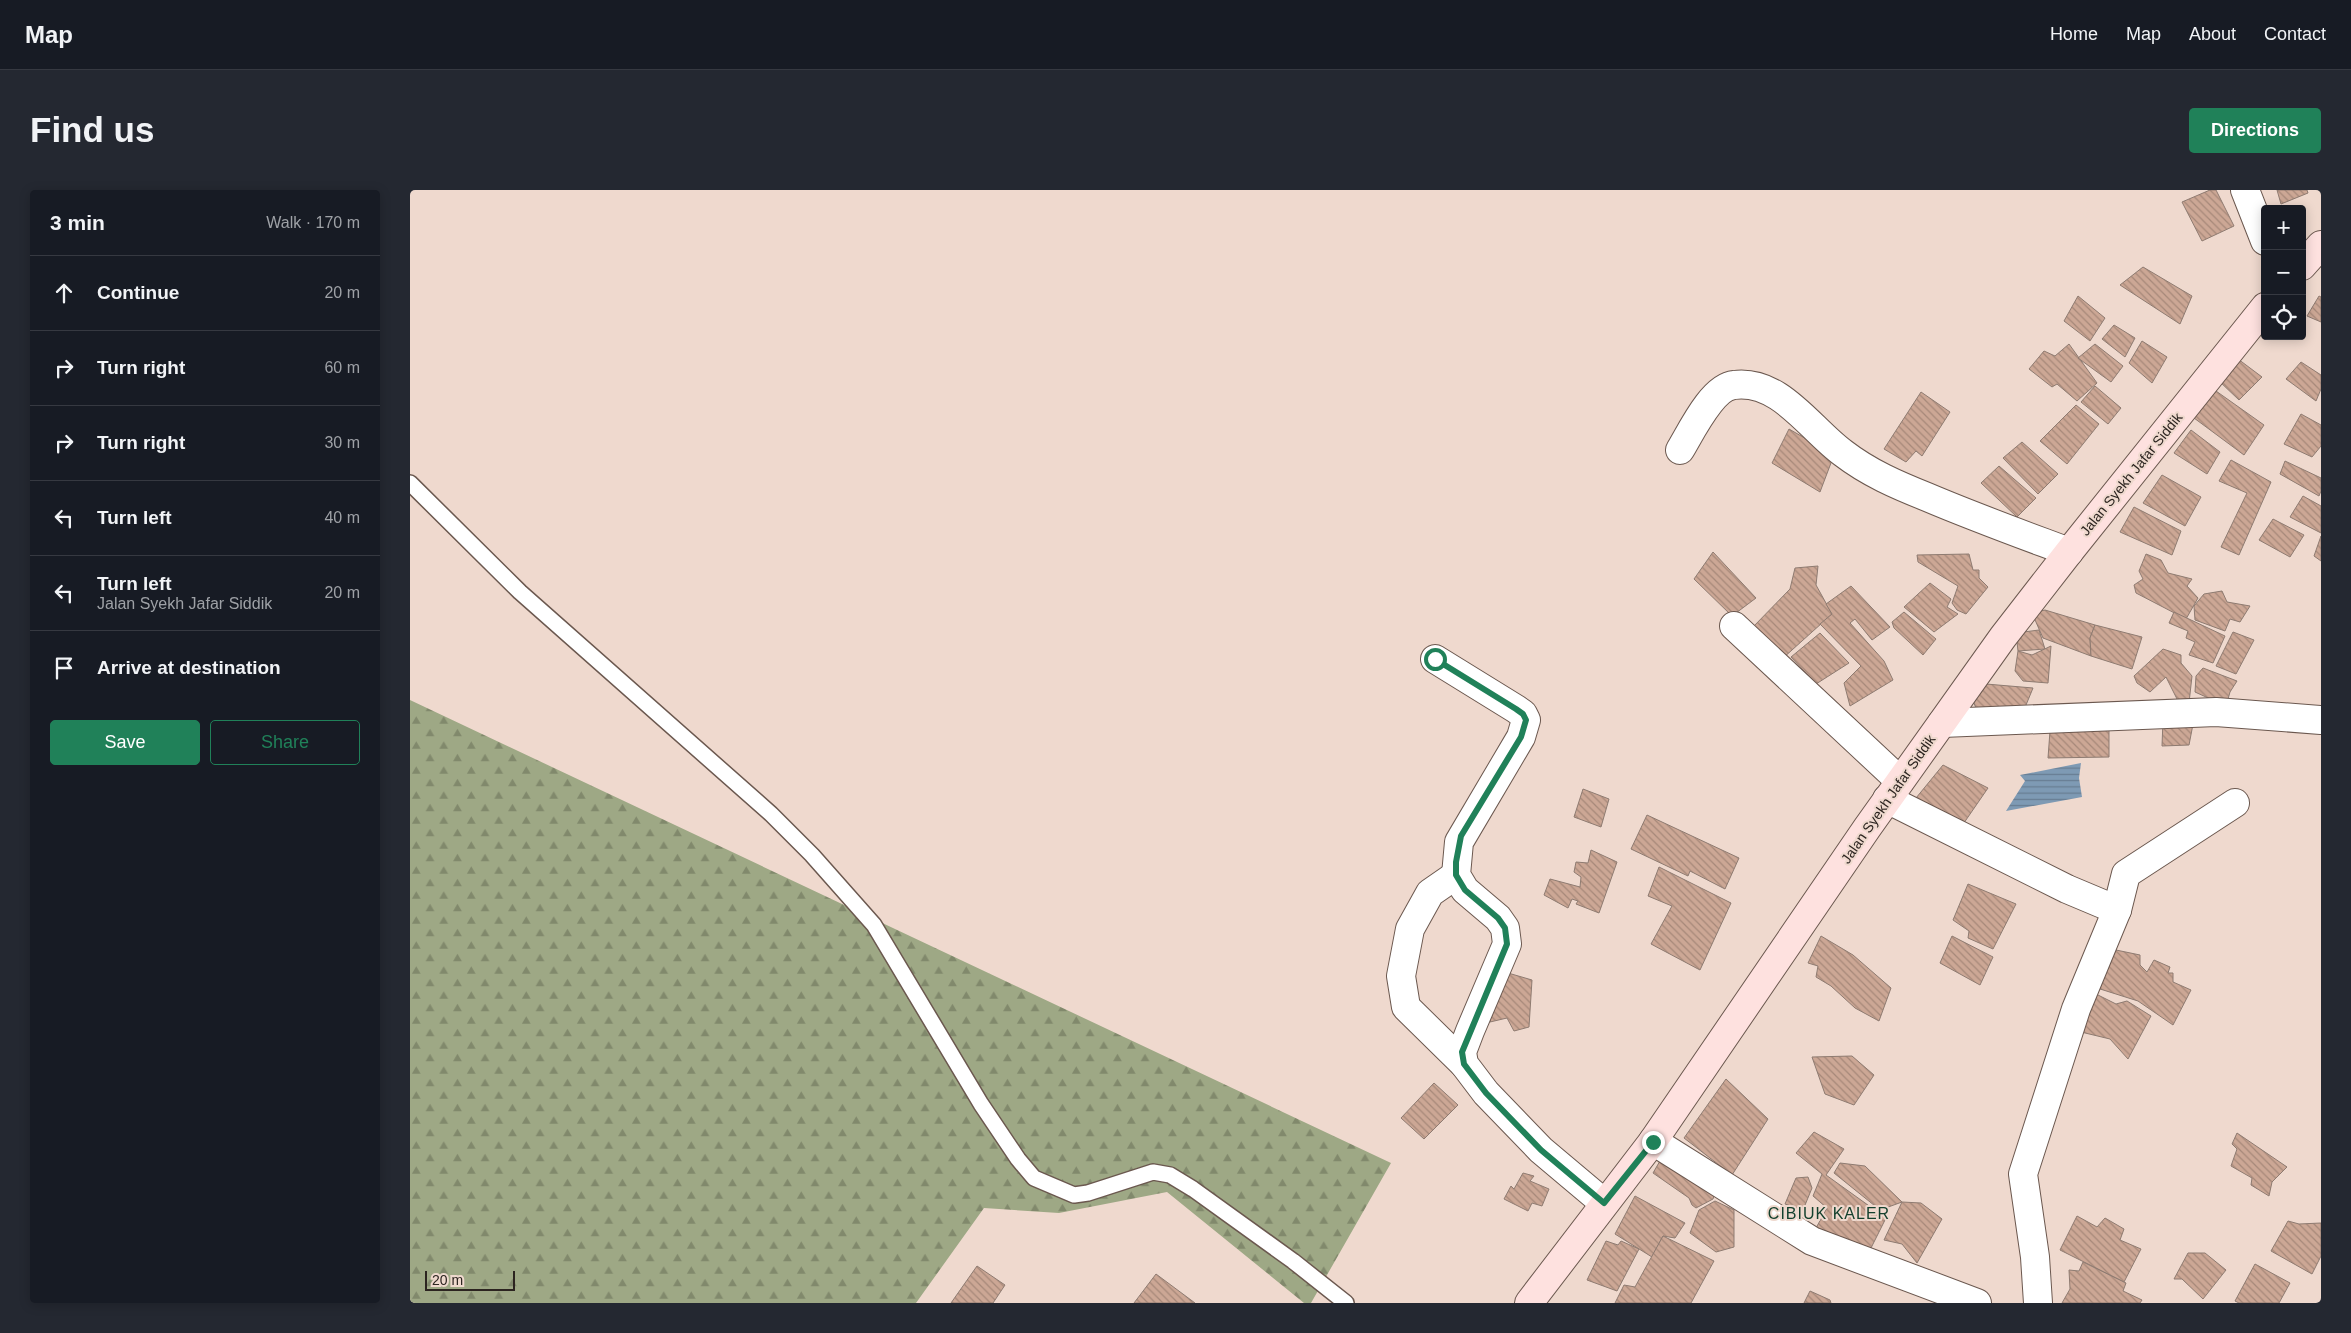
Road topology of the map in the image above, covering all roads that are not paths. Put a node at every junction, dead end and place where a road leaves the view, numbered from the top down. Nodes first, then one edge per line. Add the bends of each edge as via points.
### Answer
1 (2245, 190) edge
2 (2261, 231) edge
3 (2261, 312) edge
4 (1680, 450) dead end
5 (410, 483) edge
6 (2069, 552) junction
7 (1734, 626) dead end
8 (1435, 659) dead end
9 (2321, 720) edge
10 (1942, 723) junction
11 (1894, 790) junction
12 (2235, 803) dead end
13 (1456, 875) junction
14 (2117, 910) junction
15 (1464, 1064) junction
16 (1653, 1142) junction
17 (1604, 1203) junction
18 (1346, 1303) edge
19 (1529, 1303) edge
20 (1977, 1303) edge
21 (2038, 1303) edge

1 - 2 street
3 - 6 main road, Jalan Syekh Jafar Siddik
4 - 6 street via 1709,401 1732,385 1754,385 1772,392 1862,467 1969,515
5 - 18 lane via 520,592 812,855 874,925 981,1104 1034,1178 1074,1196 1153,1172 1170,1175 1293,1261
6 - 10 main road, Jalan Syekh Jafar Siddik
7 - 11 street
8 - 13 street via 1516,709 1526,720 1521,737 1458,842
9 - 10 street via 2216,712
10 - 11 main road, Jalan Syekh Jafar Siddik
11 - 14 street via 2067,889
11 - 16 main road, Jalan Syekh Jafar Siddik
12 - 14 street via 2126,874
13 - 15 street via 1465,890 1498,918 1505,928 1507,944 1462,1052
13 - 15 street via 1430,893 1410,929 1401,976 1406,1007
14 - 21 street via 2076,1009 2023,1174 2036,1256
15 - 17 street via 1486,1093 1541,1150
16 - 17 main road, Jalan Syekh Jafar Siddik
16 - 20 street via 1812,1241
17 - 19 main road, Jalan Syekh Jafar Siddik

